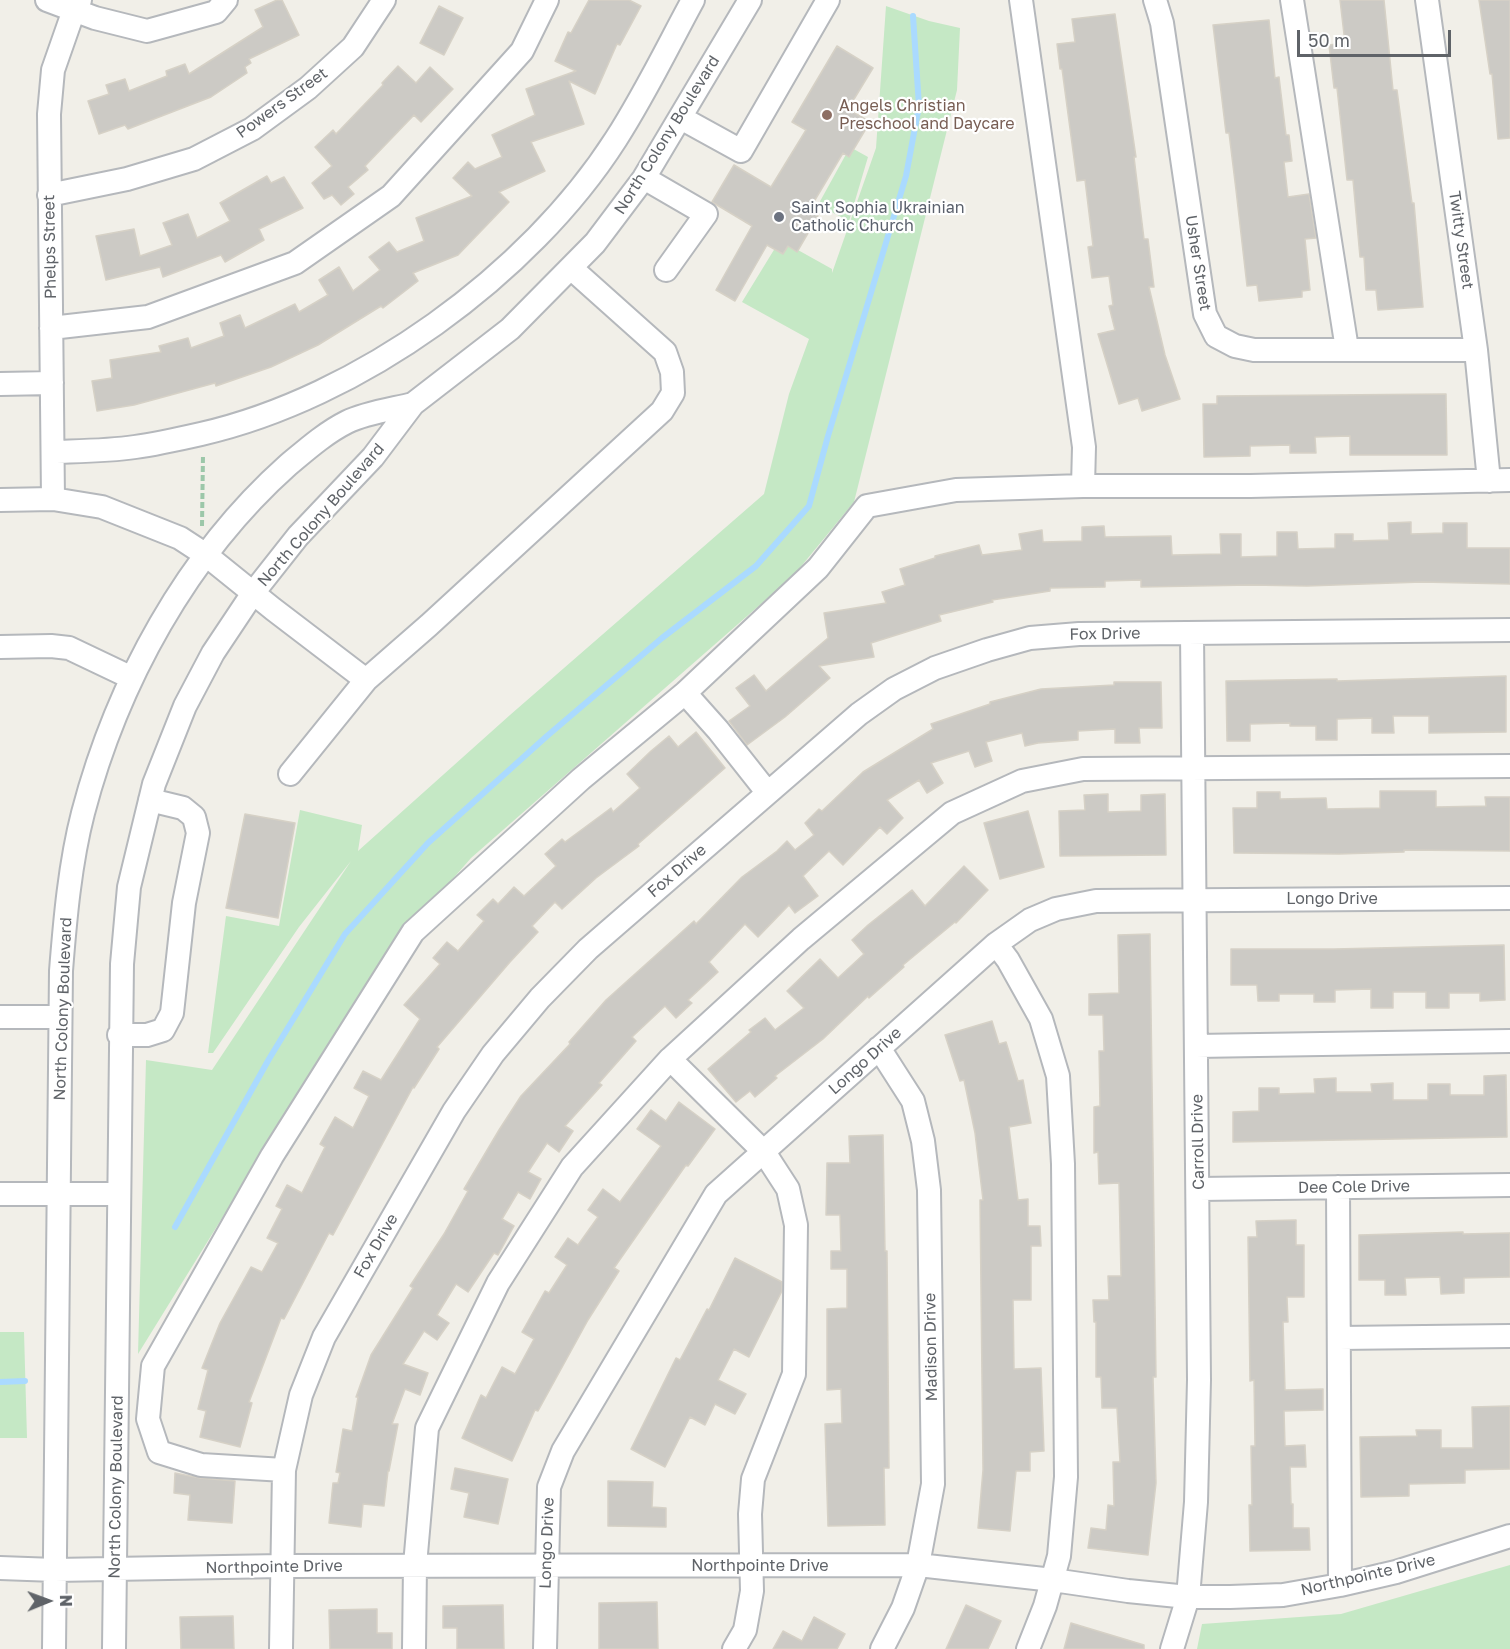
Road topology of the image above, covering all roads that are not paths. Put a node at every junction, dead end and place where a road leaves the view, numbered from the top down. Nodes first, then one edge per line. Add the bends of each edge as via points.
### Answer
1 (47, 0) edge
2 (226, 0) edge
3 (384, 0) edge
4 (547, 0) edge
5 (693, 0) edge
6 (750, 0) edge
7 (828, 0) edge
8 (1021, 0) edge
9 (1155, 0) edge
10 (1292, 0) edge
11 (1427, 0) edge
12 (77, 5) edge
13 (681, 118) junction
14 (644, 178) junction
15 (49, 195) junction
16 (571, 268) junction
17 (666, 270) dead end
18 (51, 328) junction
19 (1347, 349) junction
20 (1476, 350) junction
21 (52, 383) junction
22 (0, 384) edge
23 (413, 404) junction
24 (53, 452) junction
25 (1500, 480) edge
26 (1083, 486) junction
27 (53, 499) junction
28 (0, 500) edge
29 (198, 550) junction
30 (253, 593) junction
31 (1510, 630) edge
32 (1192, 633) junction
33 (0, 647) edge
34 (132, 678) junction
35 (366, 680) junction
36 (685, 693) junction
37 (1510, 766) edge
38 (1195, 769) junction
39 (290, 774) dead end
40 (767, 792) junction
41 (150, 800) junction
42 (1510, 898) edge
43 (1196, 900) junction
44 (996, 944) junction
45 (0, 1017) edge
46 (60, 1017) junction
47 (119, 1035) junction
48 (1510, 1041) edge
49 (1196, 1046) junction
50 (879, 1048) junction
51 (670, 1059) junction
52 (764, 1152) junction
53 (1510, 1185) edge
54 (1338, 1187) junction
55 (1199, 1189) junction
56 (0, 1194) edge
57 (58, 1194) junction
58 (120, 1194) junction
59 (1510, 1336) edge
60 (1339, 1338) junction
61 (284, 1470) junction
62 (1510, 1536) edge
63 (415, 1565) junction
64 (918, 1565) junction
65 (282, 1566) junction
66 (546, 1567) junction
67 (753, 1567) junction
68 (0, 1568) edge
69 (114, 1569) junction
70 (55, 1570) junction
71 (1053, 1580) junction
72 (1340, 1585) junction
73 (1188, 1597) junction
74 (54, 1649) edge
75 (114, 1649) edge
76 (281, 1649) edge
77 (414, 1649) edge
78 (544, 1649) edge
79 (734, 1649) edge
80 (882, 1649) edge
81 (1028, 1649) edge
82 (1172, 1649) edge

1 - 12 street
2 - 12 street via 216,12 147,32 94,18
3 - 15 street, Powers Street via 353,47 308,88 252,129 194,159 127,179
4 - 18 street via 522,51 391,196 295,263 148,317
5 - 24 street via 616,139 566,206 519,254 445,318 376,364 290,405 203,434 134,447
6 - 13 street, North Colony Boulevard
7 - 13 street via 741,151
8 - 26 street via 1084,447
9 - 19 street, Usher Street via 1162,23 1205,314 1216,336 1254,350
10 - 19 street
11 - 20 street, Twitty Street
12 - 15 street, Phelps Street via 53,70
13 - 14 street, North Colony Boulevard
14 - 16 street, North Colony Boulevard
14 - 17 street via 706,214
15 - 18 street, Phelps Street
16 - 23 street, North Colony Boulevard via 510,329
16 - 35 street via 665,352 672,372 673,393 662,411
18 - 21 street, Phelps Street
19 - 20 street, Usher Street
20 - 25 street, Twitty Street
21 - 22 street
21 - 24 street, Phelps Street
23 - 29 street, North Colony Boulevard via 348,422 313,444
23 - 30 street, North Colony Boulevard via 373,457 298,536
24 - 27 street, Phelps Street
25 - 26 street
26 - 36 street via 956,490 867,506 818,568
27 - 28 street
27 - 29 street via 102,507
29 - 30 street
29 - 34 street, North Colony Boulevard
30 - 35 street
30 - 41 street, North Colony Boulevard via 213,653 185,706
31 - 32 street, Fox Drive
32 - 38 street, Carroll Drive
32 - 40 street, Fox Drive via 1030,638 935,668 894,689 859,714
33 - 34 street via 69,648
34 - 46 street, North Colony Boulevard via 82,814 67,905
35 - 39 street
36 - 40 street
36 - 61 street via 581,779 413,932 272,1156 153,1366 148,1419 159,1452 201,1465
37 - 38 street
38 - 43 street, Carroll Drive
38 - 51 street via 1083,769 1022,781 952,813 801,939
40 - 61 street, Fox Drive via 588,949 493,1054 454,1111 324,1337 301,1395
41 - 47 street, North Colony Boulevard via 129,887
41 - 47 street via 183,808 194,817 198,833 184,903 172,1013 164,1030 147,1035
42 - 43 street, Longo Drive
43 - 44 street, Longo Drive via 1096,901 1056,909 1030,920
43 - 49 street, Carroll Drive
44 - 50 street, Longo Drive
44 - 71 street via 1041,1019 1058,1076 1063,1164 1066,1477
45 - 46 street
46 - 57 street, North Colony Boulevard
47 - 58 street, North Colony Boulevard
48 - 49 street
49 - 55 street, Carroll Drive
50 - 52 street, Longo Drive
50 - 64 street, Madison Drive via 913,1101 929,1190 933,1484
51 - 52 street
51 - 63 street via 572,1167 498,1283 427,1428
52 - 66 street, Longo Drive via 716,1194 564,1452 549,1487
52 - 67 street via 788,1189 796,1225 794,1374 753,1479
53 - 54 street, Dee Cole Drive
54 - 55 street, Dee Cole Drive
54 - 60 street
55 - 73 street, Carroll Drive via 1196,1502
56 - 57 street
57 - 58 street
57 - 70 street, North Colony Boulevard
58 - 69 street, North Colony Boulevard
59 - 60 street
60 - 72 street
61 - 65 street, Fox Drive
62 - 72 street, Northpointe Drive via 1396,1572
63 - 65 street, Northpointe Drive
63 - 66 street, Northpointe Drive
63 - 77 street
64 - 67 street, Northpointe Drive
64 - 71 street, Northpointe Drive
64 - 80 street, Madison Drive via 903,1608
65 - 69 street, Northpointe Drive
65 - 76 street, Fox Drive
66 - 67 street, Northpointe Drive
66 - 78 street, Longo Drive
67 - 79 street via 745,1630
68 - 70 street, Northpointe Drive
69 - 70 street, Northpointe Drive
69 - 75 street, North Colony Boulevard
70 - 74 street, North Colony Boulevard
71 - 73 street, Northpointe Drive
71 - 81 street
72 - 73 street, Northpointe Drive via 1283,1595
73 - 82 street, Carroll Drive

